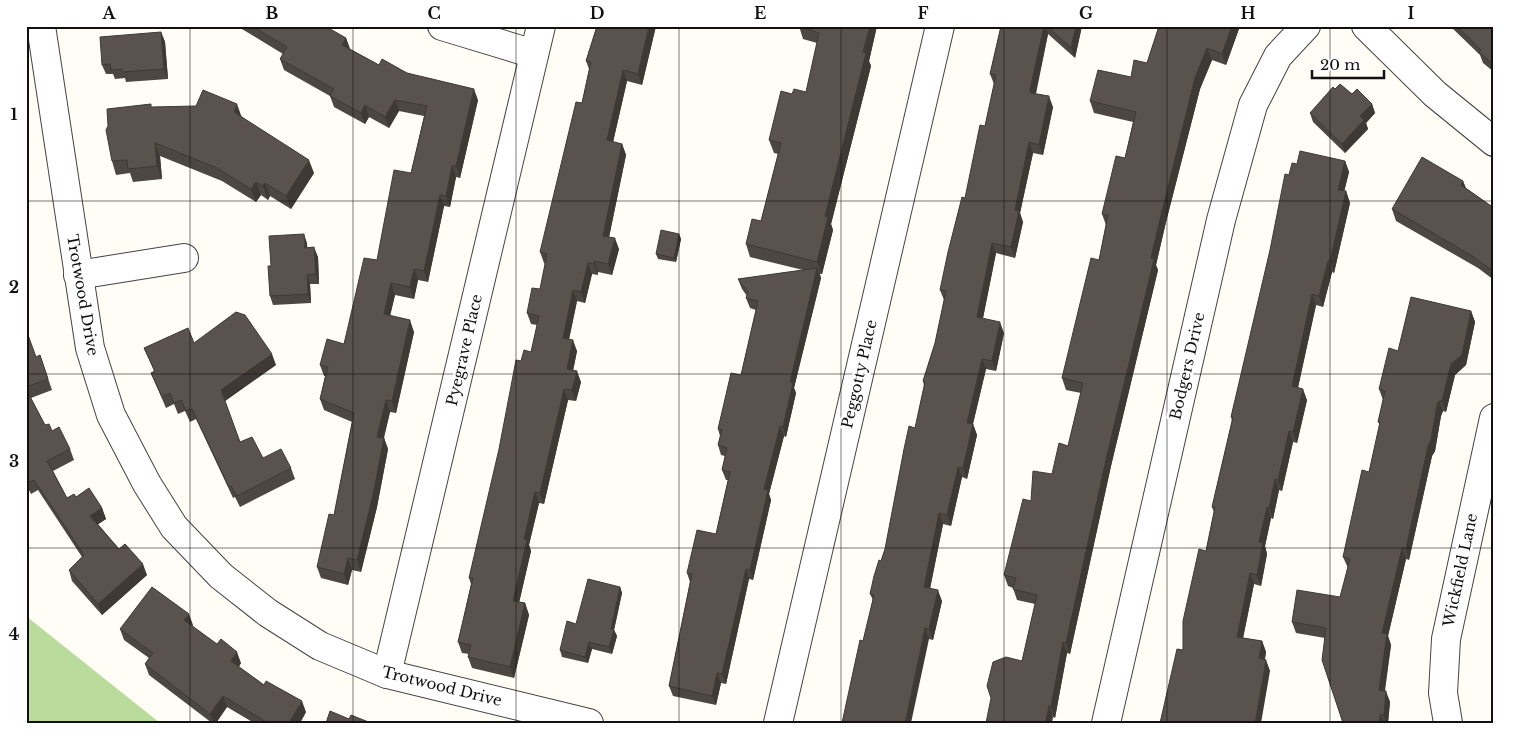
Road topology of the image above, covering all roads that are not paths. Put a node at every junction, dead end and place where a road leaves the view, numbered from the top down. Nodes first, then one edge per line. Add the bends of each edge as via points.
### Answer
1 (41, 26) edge
2 (442, 26) edge
3 (541, 26) edge
4 (940, 26) edge
5 (1306, 26) edge
6 (1366, 26) edge
7 (534, 54) junction
8 (1494, 142) edge
9 (184, 258) dead end
10 (78, 275) junction
11 (1494, 418) edge
12 (387, 674) junction
13 (589, 723) edge
14 (778, 723) edge
15 (1106, 723) edge
16 (1448, 723) edge

1 - 10 street, Trotwood Drive
2 - 7 street
3 - 7 street, Pyegrave Place
4 - 14 street, Peggotty Place
5 - 15 street, Bodgers Drive via 1278,56 1250,114 1221,220
6 - 8 street via 1435,94
7 - 12 street, Pyegrave Place
9 - 10 street
10 - 12 street, Trotwood Drive via 90,348 111,415 146,484 174,527 221,576 268,614 320,646
11 - 16 street, Wickfield Lane via 1446,638 1443,693
12 - 13 street, Trotwood Drive

